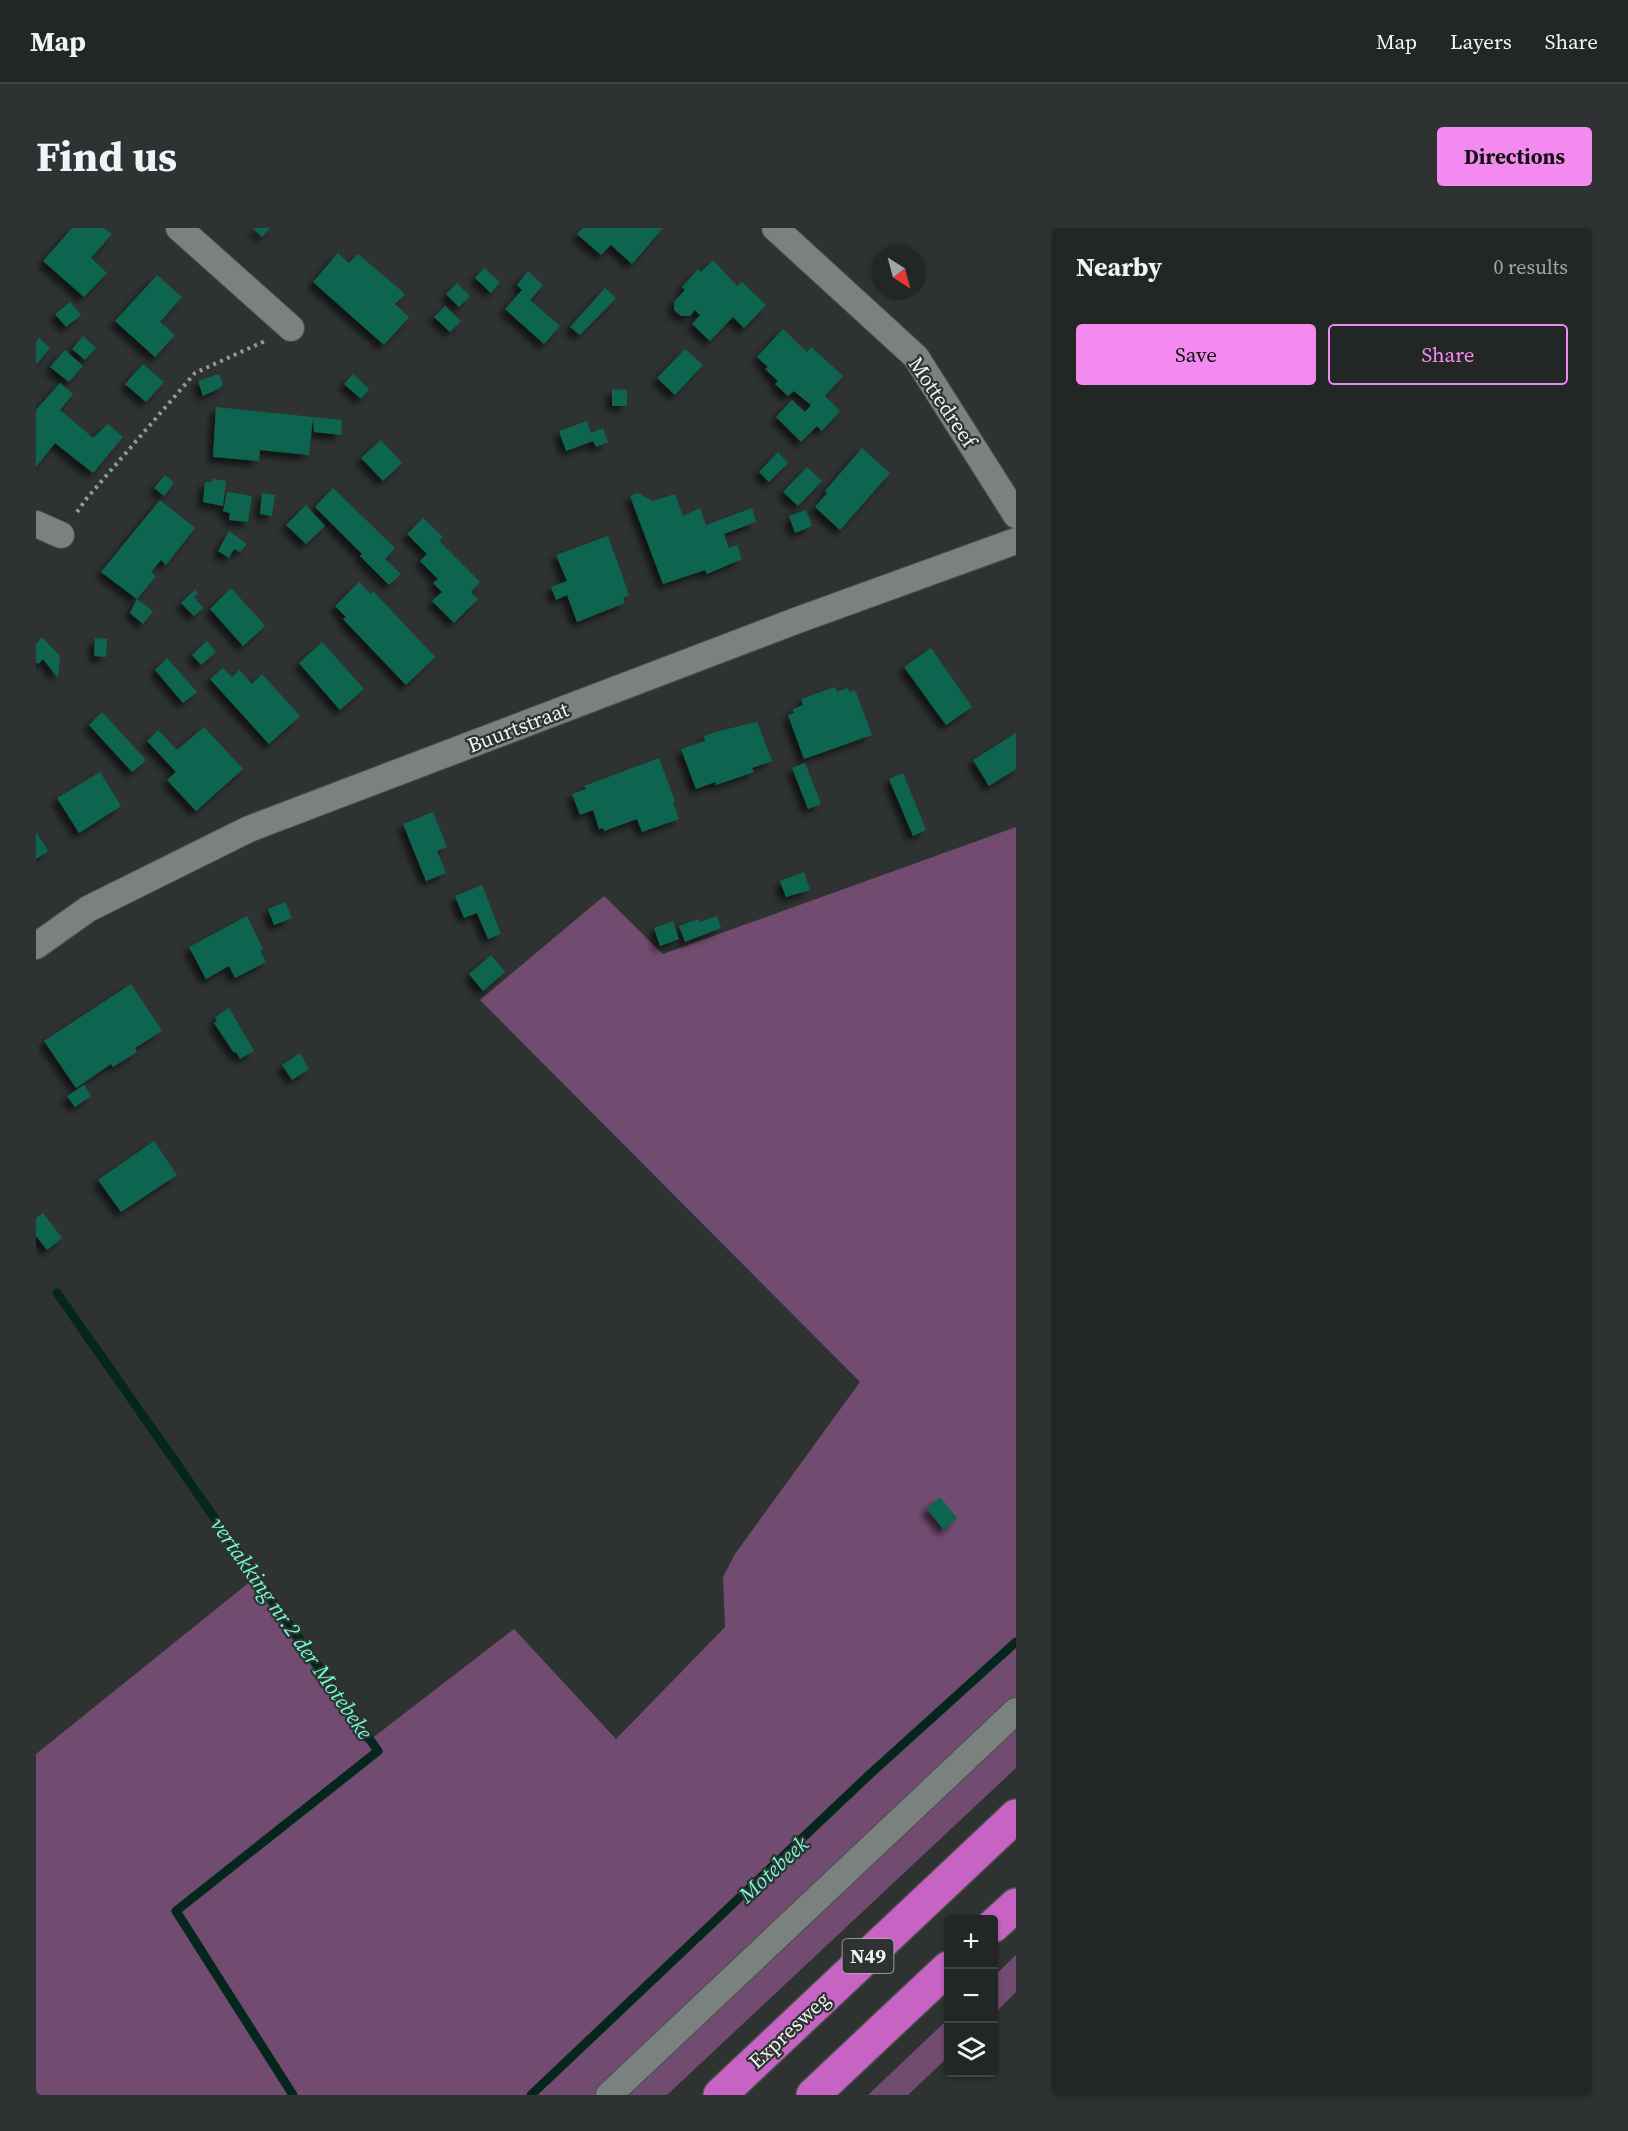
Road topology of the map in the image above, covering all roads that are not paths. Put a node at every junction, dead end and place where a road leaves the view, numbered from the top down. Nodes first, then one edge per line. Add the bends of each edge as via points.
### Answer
1 (179, 228) edge
2 (775, 228) edge
3 (291, 328) road end
4 (1016, 514) edge
5 (36, 524) edge
6 (61, 535) road end
7 (1016, 541) edge
8 (36, 946) edge
9 (1016, 1711) edge
10 (1016, 1816) edge
11 (1016, 1905) edge
12 (998, 1921) edge
13 (947, 1969) edge
14 (609, 2095) edge
15 (720, 2095) edge
16 (813, 2095) edge

1 - 3 street
2 - 4 street, Mottedreef via 916,357
5 - 6 street
7 - 8 street, Buurtstraat via 249,829 88,909
9 - 14 street
10 - 15 highway, Expresweg / N49
11 - 12 highway
13 - 16 highway

